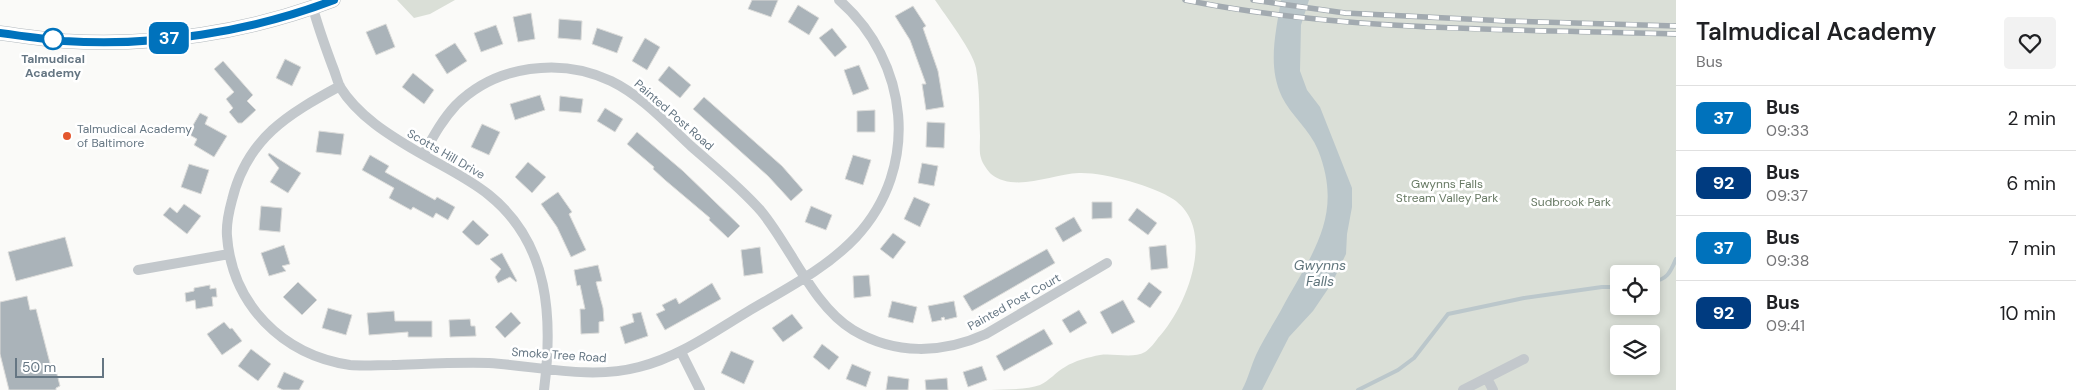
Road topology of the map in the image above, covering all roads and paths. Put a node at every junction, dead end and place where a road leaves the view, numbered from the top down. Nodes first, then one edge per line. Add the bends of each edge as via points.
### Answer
1 (334, 0) edge
2 (839, 0) edge
3 (313, 8) junction
4 (0, 33) edge
5 (340, 86) junction
6 (423, 155) junction
7 (229, 254) junction
8 (1107, 263) dead end
9 (138, 270) dead end
10 (806, 277) junction
11 (681, 352) junction
12 (1524, 358) dead end
13 (547, 369) junction
14 (1487, 378) junction
15 (544, 390) edge
16 (700, 390) edge
17 (1463, 390) edge
18 (1493, 390) edge

1 - 3 main road
2 - 10 street, Smoke Tree Road via 866,28 888,66 898,109 899,136 891,179 871,220 842,251
3 - 4 main road via 268,21 180,37 65,41
3 - 5 street, Scotts Hill Drive
5 - 6 street, Scotts Hill Drive via 380,128
5 - 7 street, Smoke Tree Road via 287,117 254,147 232,197 227,231
6 - 10 street, Painted Post Road via 457,104 501,76 539,68 593,74 639,99 741,190 782,238
6 - 13 street, Scotts Hill Drive via 489,195 509,214 527,242 537,262 546,297
7 - 9 street
7 - 13 street, Smoke Tree Road via 246,299 272,331 286,342 330,361 352,365 474,363
8 - 10 street, Painted Post Court via 986,334 952,347 932,350 890,346 852,330 824,305
10 - 11 street, Smoke Tree Road
11 - 13 street, Smoke Tree Road via 637,368 613,372
11 - 16 street
12 - 14 street
13 - 15 street, Scotts Hill Drive
14 - 17 street
14 - 18 street

